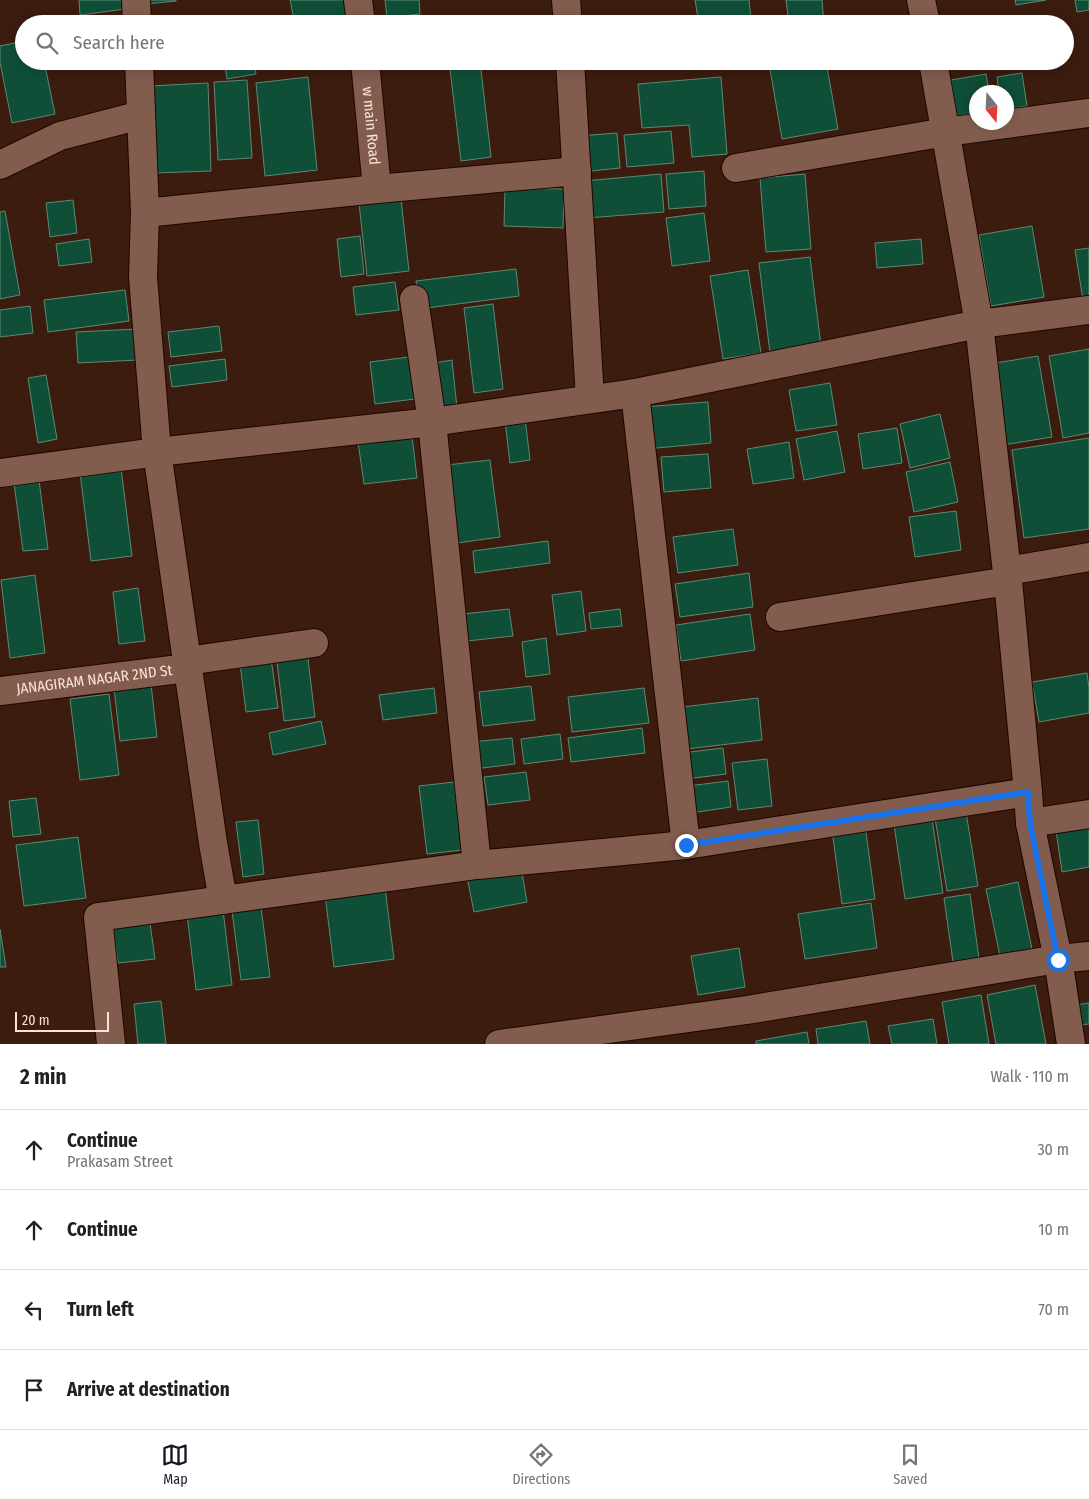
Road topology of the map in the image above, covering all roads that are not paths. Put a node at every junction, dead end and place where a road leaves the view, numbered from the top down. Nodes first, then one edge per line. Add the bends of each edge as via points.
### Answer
1 (136, 0) edge
2 (358, 0) edge
3 (566, 0) edge
4 (921, 0) edge
5 (137, 15) edge
6 (360, 15) edge
7 (567, 15) edge
8 (924, 15) edge
9 (139, 70) edge
10 (367, 70) edge
11 (571, 70) edge
12 (935, 70) edge
13 (1089, 112) edge
14 (141, 115) junction
15 (946, 132) junction
16 (0, 165) edge
17 (736, 168) dead end
18 (577, 171) junction
19 (377, 189) junction
20 (145, 213) junction
21 (414, 299) dead end
22 (1089, 310) edge
23 (979, 324) junction
24 (635, 393) junction
25 (590, 400) junction
26 (432, 422) junction
27 (157, 452) junction
28 (0, 473) edge
29 (1089, 557) edge
30 (1007, 576) junction
31 (780, 617) dead end
32 (314, 643) dead end
33 (187, 664) junction
34 (0, 691) edge
35 (1028, 792) junction
36 (1089, 814) edge
37 (1030, 823) junction
38 (686, 845) junction
39 (477, 865) junction
40 (223, 900) junction
41 (1089, 956) edge
42 (1058, 960) junction
43 (111, 1044) edge
44 (499, 1044) edge
45 (1071, 1044) edge

1 - 5 street
2 - 6 street
3 - 7 street
4 - 8 street
9 - 14 street
10 - 19 street, w main Road
11 - 18 street
12 - 15 street
13 - 15 street
14 - 16 street via 60,136
14 - 20 street
15 - 17 street
15 - 23 street
18 - 19 street
18 - 25 street
19 - 20 street
20 - 27 street via 144,277
21 - 26 street
22 - 23 street
23 - 24 street
23 - 30 street
24 - 25 street
24 - 38 street
25 - 26 street
26 - 27 street
26 - 39 street
27 - 28 street
27 - 33 street
29 - 30 street
30 - 31 street
30 - 35 street
32 - 33 street, JANAGIRAM NAGAR 2ND St
33 - 34 street, JANAGIRAM NAGAR 2ND St
33 - 40 street
35 - 37 street
35 - 38 street
36 - 37 street
37 - 42 street
38 - 39 street
39 - 40 street
40 - 43 street via 98,917
41 - 42 street
42 - 44 street via 747,1010
42 - 45 street

